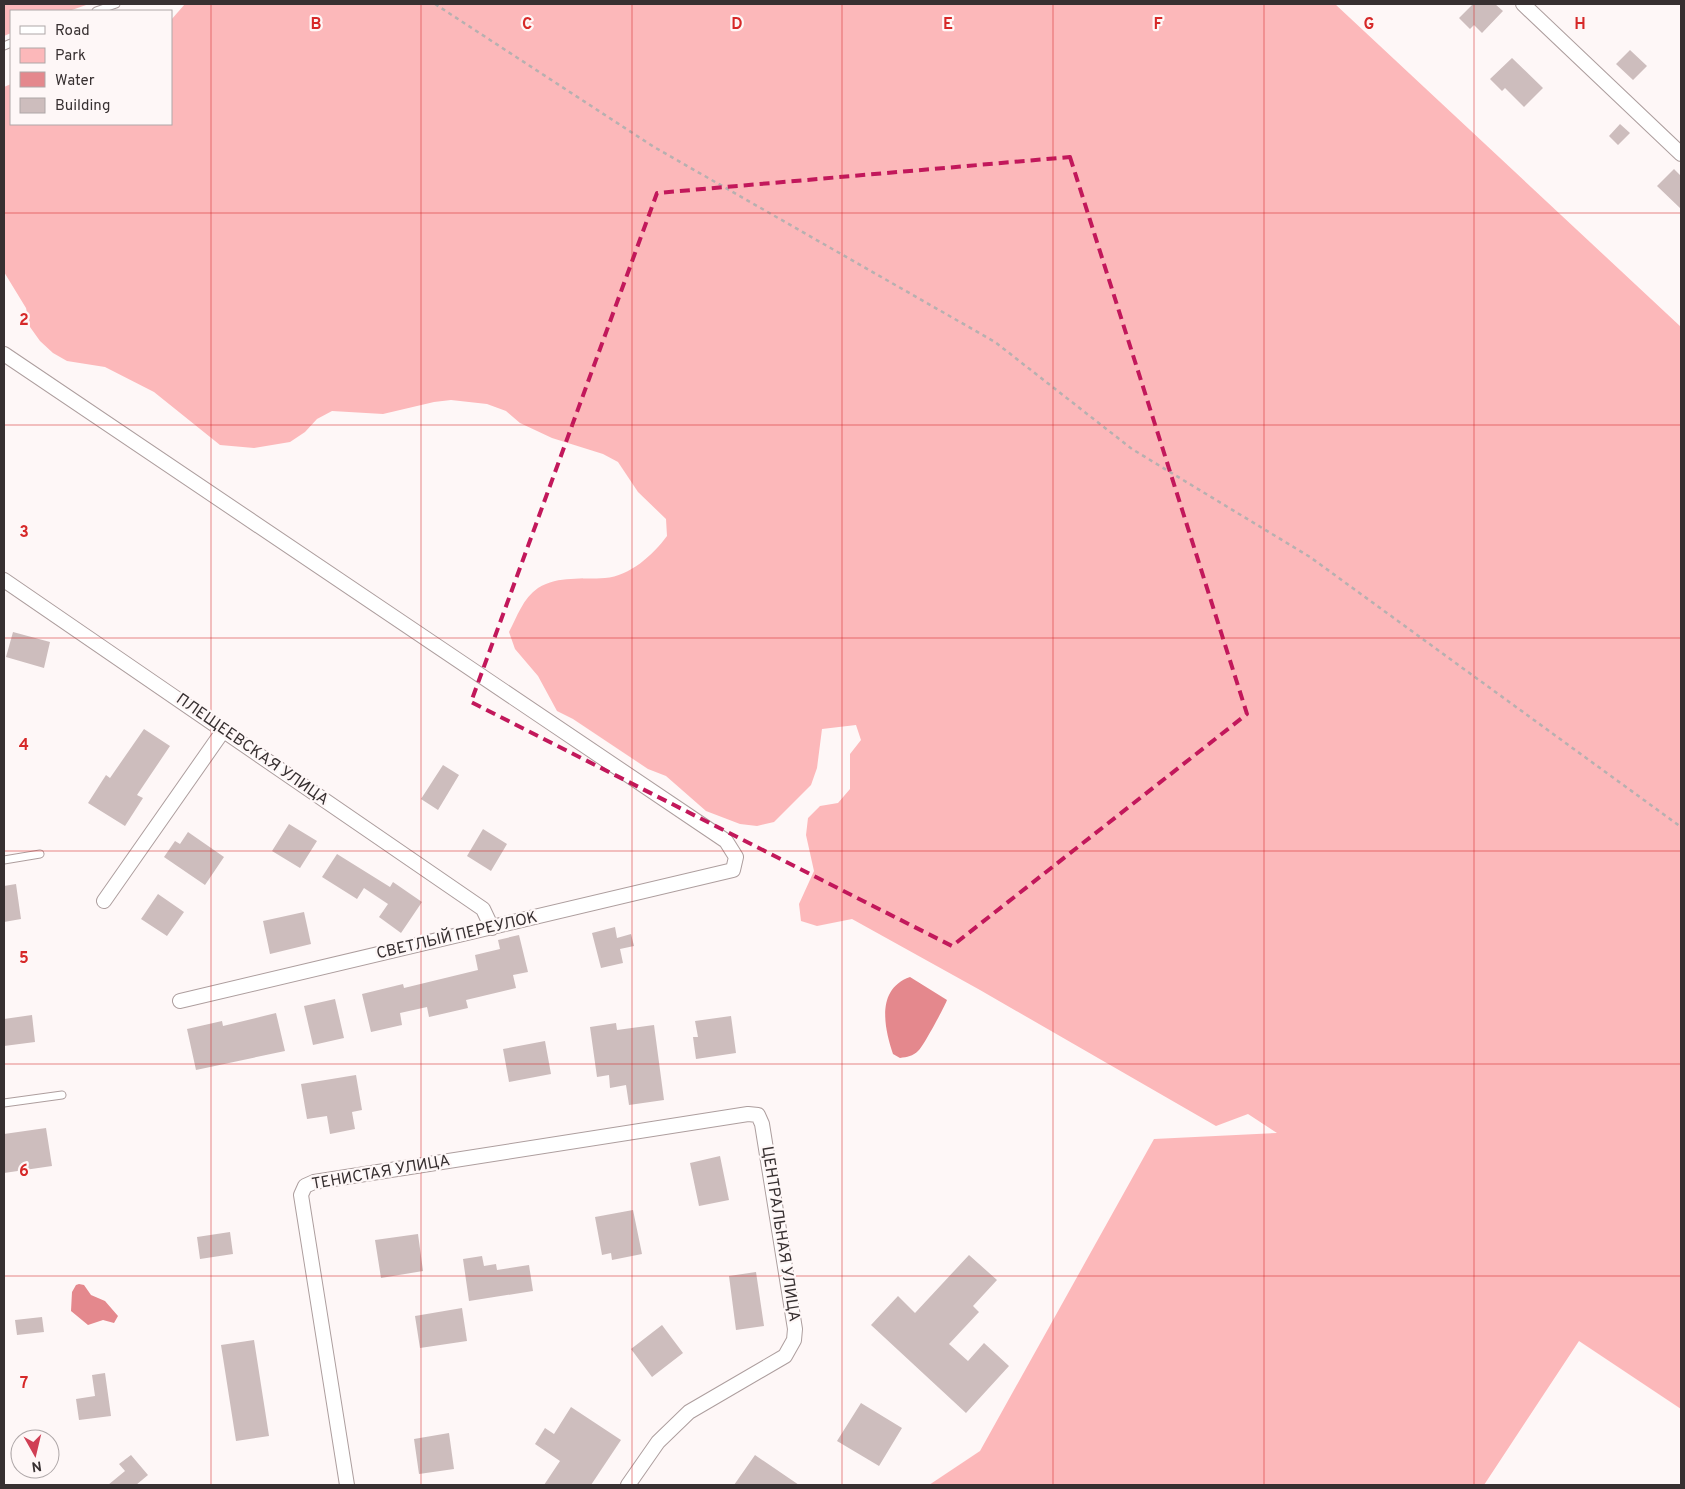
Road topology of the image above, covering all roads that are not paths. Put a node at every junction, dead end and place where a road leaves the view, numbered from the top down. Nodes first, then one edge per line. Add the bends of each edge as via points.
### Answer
1 (116, 4) edge
2 (1527, 5) edge
3 (99, 10) edge
4 (1681, 154) edge
5 (4, 354) edge
6 (4, 580) edge
7 (223, 731) junction
8 (40, 854) dead end
9 (4, 860) edge
10 (104, 901) dead end
11 (492, 928) junction
12 (180, 1001) dead end
13 (62, 1094) dead end
14 (4, 1103) edge
15 (758, 1115) joint
16 (348, 1485) edge
17 (628, 1485) edge

1 - 3 lane
2 - 4 street
5 - 11 street, СВЕТЛЫЙ ПЕРЕУЛОК via 726,840 736,857 733,870
6 - 7 street, ПЛЕЩЕЕВСКАЯ УЛИЦА
7 - 10 street
7 - 11 street, ПЛЕЩЕЕВСКАЯ УЛИЦА via 483,909
8 - 9 lane
11 - 12 street, СВЕТЛЫЙ ПЕРЕУЛОК
13 - 14 lane
15 - 16 street, ТЕНИСТАЯ УЛИЦА via 708,1120 305,1186 301,1194
15 - 17 street, ЦЕНТРАЛЬНАЯ УЛИЦА via 764,1133 795,1329 794,1340 785,1356 689,1412 658,1442

